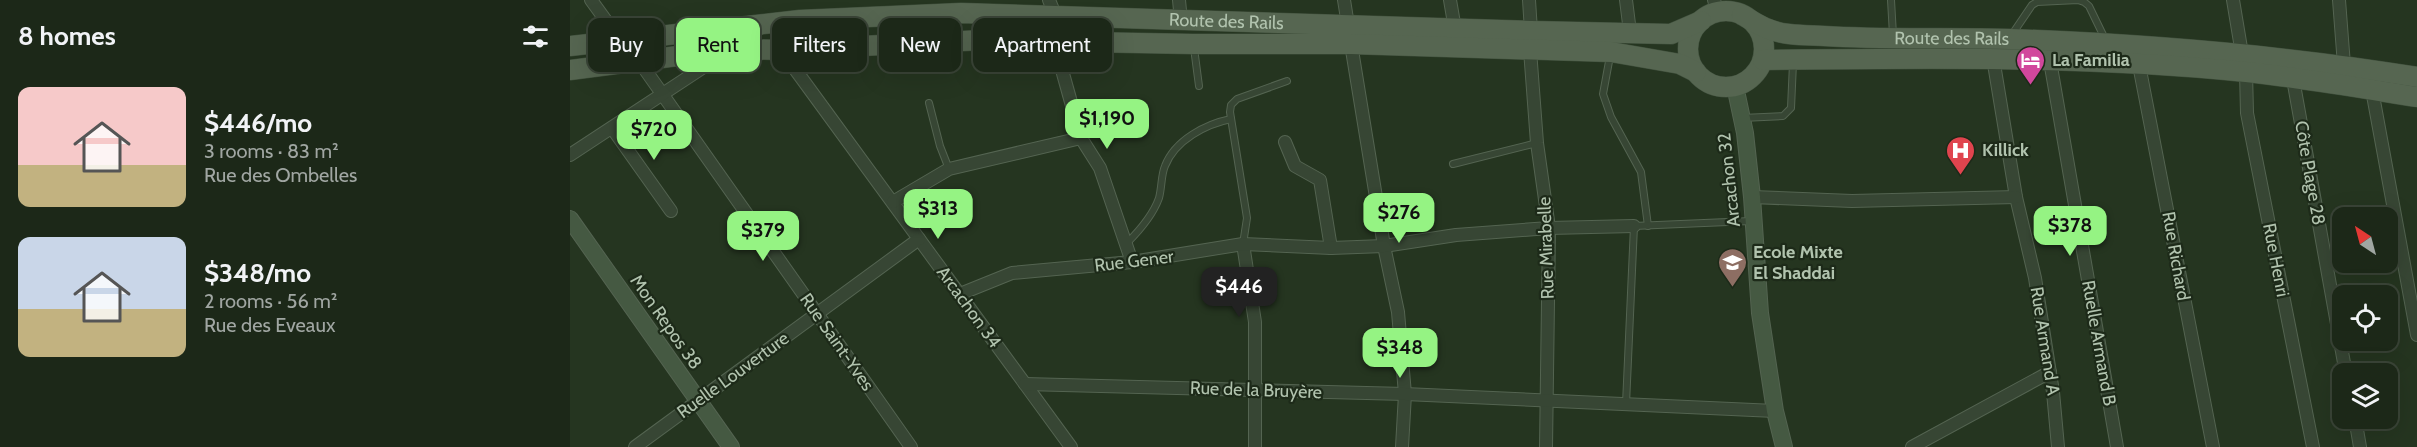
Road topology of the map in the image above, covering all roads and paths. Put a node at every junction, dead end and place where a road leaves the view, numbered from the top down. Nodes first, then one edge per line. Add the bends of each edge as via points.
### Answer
1 (591, 0) edge
2 (1179, 0) edge
3 (1344, 0) edge
4 (1450, 0) edge
5 (1529, 0) edge
6 (1626, 0) edge
7 (1891, 0) edge
8 (2233, 0) edge
9 (2339, 0) edge
10 (959, 7) edge
11 (1053, 9) edge
12 (1711, 11) edge
13 (1742, 15) junction
14 (604, 18) edge
15 (1181, 21) junction
16 (1455, 29) junction
17 (1630, 32) junction
18 (664, 35) edge
19 (1350, 35) junction
20 (1893, 39) junction
21 (2009, 39) junction
22 (973, 40) edge
23 (1530, 40) junction
24 (1112, 43) edge
25 (588, 44) edge
26 (1193, 44) junction
27 (2107, 45) junction
28 (570, 46) edge
29 (867, 46) edge
30 (1611, 52) junction
31 (1993, 58) junction
32 (1793, 59) junction
33 (1763, 60) junction
34 (2050, 62) junction
35 (2244, 63) junction
36 (2139, 65) junction
37 (2344, 65) junction
38 (588, 68) edge
39 (570, 70) edge
40 (647, 72) edge
41 (696, 72) edge
42 (798, 72) edge
43 (1063, 72) edge
44 (1696, 72) junction
45 (2417, 77) edge
46 (2293, 79) junction
47 (1287, 81) dead end
48 (1199, 86) dead end
49 (1735, 86) junction
50 (2372, 90) junction
51 (662, 94) junction
52 (2417, 97) edge
53 (929, 104) dead end
54 (1742, 118) junction
55 (1231, 119) junction
56 (612, 128) junction
57 (1082, 138) junction
58 (1285, 142) dead end
59 (1537, 142) junction
60 (570, 155) edge
61 (1453, 164) dead end
62 (949, 169) junction
63 (1752, 197) junction
64 (2016, 197) junction
65 (892, 202) junction
66 (671, 211) dead end
67 (570, 219) edge
68 (1752, 221) junction
69 (1634, 226) junction
70 (1648, 226) junction
71 (1549, 228) junction
72 (919, 239) junction
73 (1127, 243) junction
74 (1243, 244) junction
75 (1384, 246) junction
76 (1331, 248) junction
77 (1132, 262) junction
78 (960, 294) junction
79 (817, 314) junction
80 (2415, 319) edge
81 (2417, 335) edge
82 (2344, 363) edge
83 (2050, 372) junction
84 (1025, 384) junction
85 (1256, 390) junction
86 (1405, 394) junction
87 (697, 401) junction
88 (1547, 401) junction
89 (1626, 405) junction
90 (1775, 411) junction
91 (2357, 429) edge
92 (635, 447) edge
93 (731, 447) edge
94 (911, 447) edge
95 (1071, 447) edge
96 (1256, 447) edge
97 (1402, 447) edge
98 (1545, 447) edge
99 (1784, 447) edge
100 (1912, 447) edge
101 (2058, 447) edge
102 (2117, 447) edge
103 (2213, 447) edge
104 (2313, 447) edge
105 (2360, 447) edge

1 - 14 street
2 - 15 street
3 - 19 street
4 - 16 street
5 - 23 street, Rue Mirabelle
6 - 17 street
7 - 20 lane
8 - 35 street, Rue Henri
9 - 37 street
10 - 11 main road, Route des Rails
10 - 18 main road, Route des Rails
11 - 15 main road, Route des Rails
12 - 13 main road
12 - 17 main road, Route des Rails via 1671,34
12 - 44 main road via 1694,30 1689,51
13 - 20 main road, Route des Rails via 1785,34
13 - 33 main road via 1758,28 1763,38
15 - 19 main road, Route des Rails
16 - 19 main road, Route des Rails
16 - 23 main road, Route des Rails
17 - 23 main road, Route des Rails
19 - 23 main road, Route des Rails
19 - 26 main road, Route des Rails
19 - 75 street
20 - 21 main road, Route des Rails
21 - 27 main road, Route des Rails
21 - 27 lane via 2037,2 2078,0 2089,6
22 - 29 main road, Route des Rails
23 - 30 main road, Route des Rails
23 - 59 street, Rue Mirabelle
24 - 26 main road, Route des Rails
25 - 28 main road, Route des Rails
26 - 48 lane
27 - 35 main road, Route des Rails
30 - 44 main road, Route des Rails via 1680,64
30 - 70 lane via 1603,94 1641,172
31 - 32 main road, Route des Rails
31 - 34 main road, Route des Rails
31 - 64 street, Rue Armand A
32 - 33 main road, Route des Rails
32 - 54 lane via 1788,113 1783,117
33 - 49 main road via 1753,77
34 - 36 main road, Route des Rails
34 - 102 street, Ruelle Armand B
35 - 36 main road, Route des Rails
35 - 37 main road, Route des Rails
35 - 46 main road, Route des Rails
35 - 104 street, Rue Henri via 2247,113
36 - 103 street, Rue Richard
37 - 45 main road, Route des Rails
38 - 39 main road, Route des Rails
40 - 51 street, Rue Saint-Yves
41 - 51 street
42 - 65 street, Arcachon 34
43 - 57 street
44 - 49 main road via 1714,85
46 - 50 main road, Route des Rails
46 - 82 street, Côte Plage 28
47 - 55 lane via 1237,99 1232,105
49 - 54 street, Arcachon 32
50 - 52 main road, Route des Rails
50 - 80 street
51 - 56 street
51 - 79 street, Rue Saint-Yves
53 - 62 lane
54 - 63 street, Arcachon 32
55 - 73 lane via 1206,127 1176,148 1163,168 1159,199
55 - 74 lane via 1246,218
56 - 60 street
56 - 66 street
57 - 62 street
57 - 73 street via 1100,168
58 - 76 street via 1295,166 1320,180
59 - 61 lane
59 - 71 street, Rue Mirabelle
62 - 65 street
63 - 64 street via 1852,201
63 - 68 street, Arcachon 32
64 - 83 street, Rue Armand A via 2035,278
65 - 72 street, Arcachon 34
67 - 87 street, Mon Repos 38
68 - 70 lane, Rue Gener
68 - 90 street, Arcachon 32 via 1760,313
69 - 70 lane, Rue Gener
69 - 71 street, Rue Gener
69 - 89 lane
71 - 75 street, Rue Gener via 1456,235
71 - 88 street, Rue Mirabelle
72 - 78 street, Arcachon 34
72 - 79 street, Ruelle Louverture
73 - 77 street
74 - 76 street, Rue Gener
74 - 77 street, Rue Gener
74 - 85 street via 1255,322
75 - 76 street, Rue Gener
75 - 86 street via 1398,312
77 - 78 street, Rue Gener via 1012,273
78 - 84 street, Arcachon 34
79 - 87 street, Ruelle Louverture
79 - 94 street, Rue Saint-Yves
80 - 81 street
83 - 100 street
83 - 101 street, Rue Armand A
84 - 85 street, Rue de la Bruyère
84 - 95 street, Arcachon 34
85 - 86 street, Rue de la Bruyère
85 - 96 street
86 - 88 street, Rue de la Bruyère
86 - 97 street
87 - 92 street, Ruelle Louverture
87 - 93 street, Mon Repos 38
88 - 89 street, Rue de la Bruyère
88 - 98 street, Rue Mirabelle
89 - 90 street, Rue de la Bruyère
90 - 99 street, Arcachon 32
91 - 105 street

